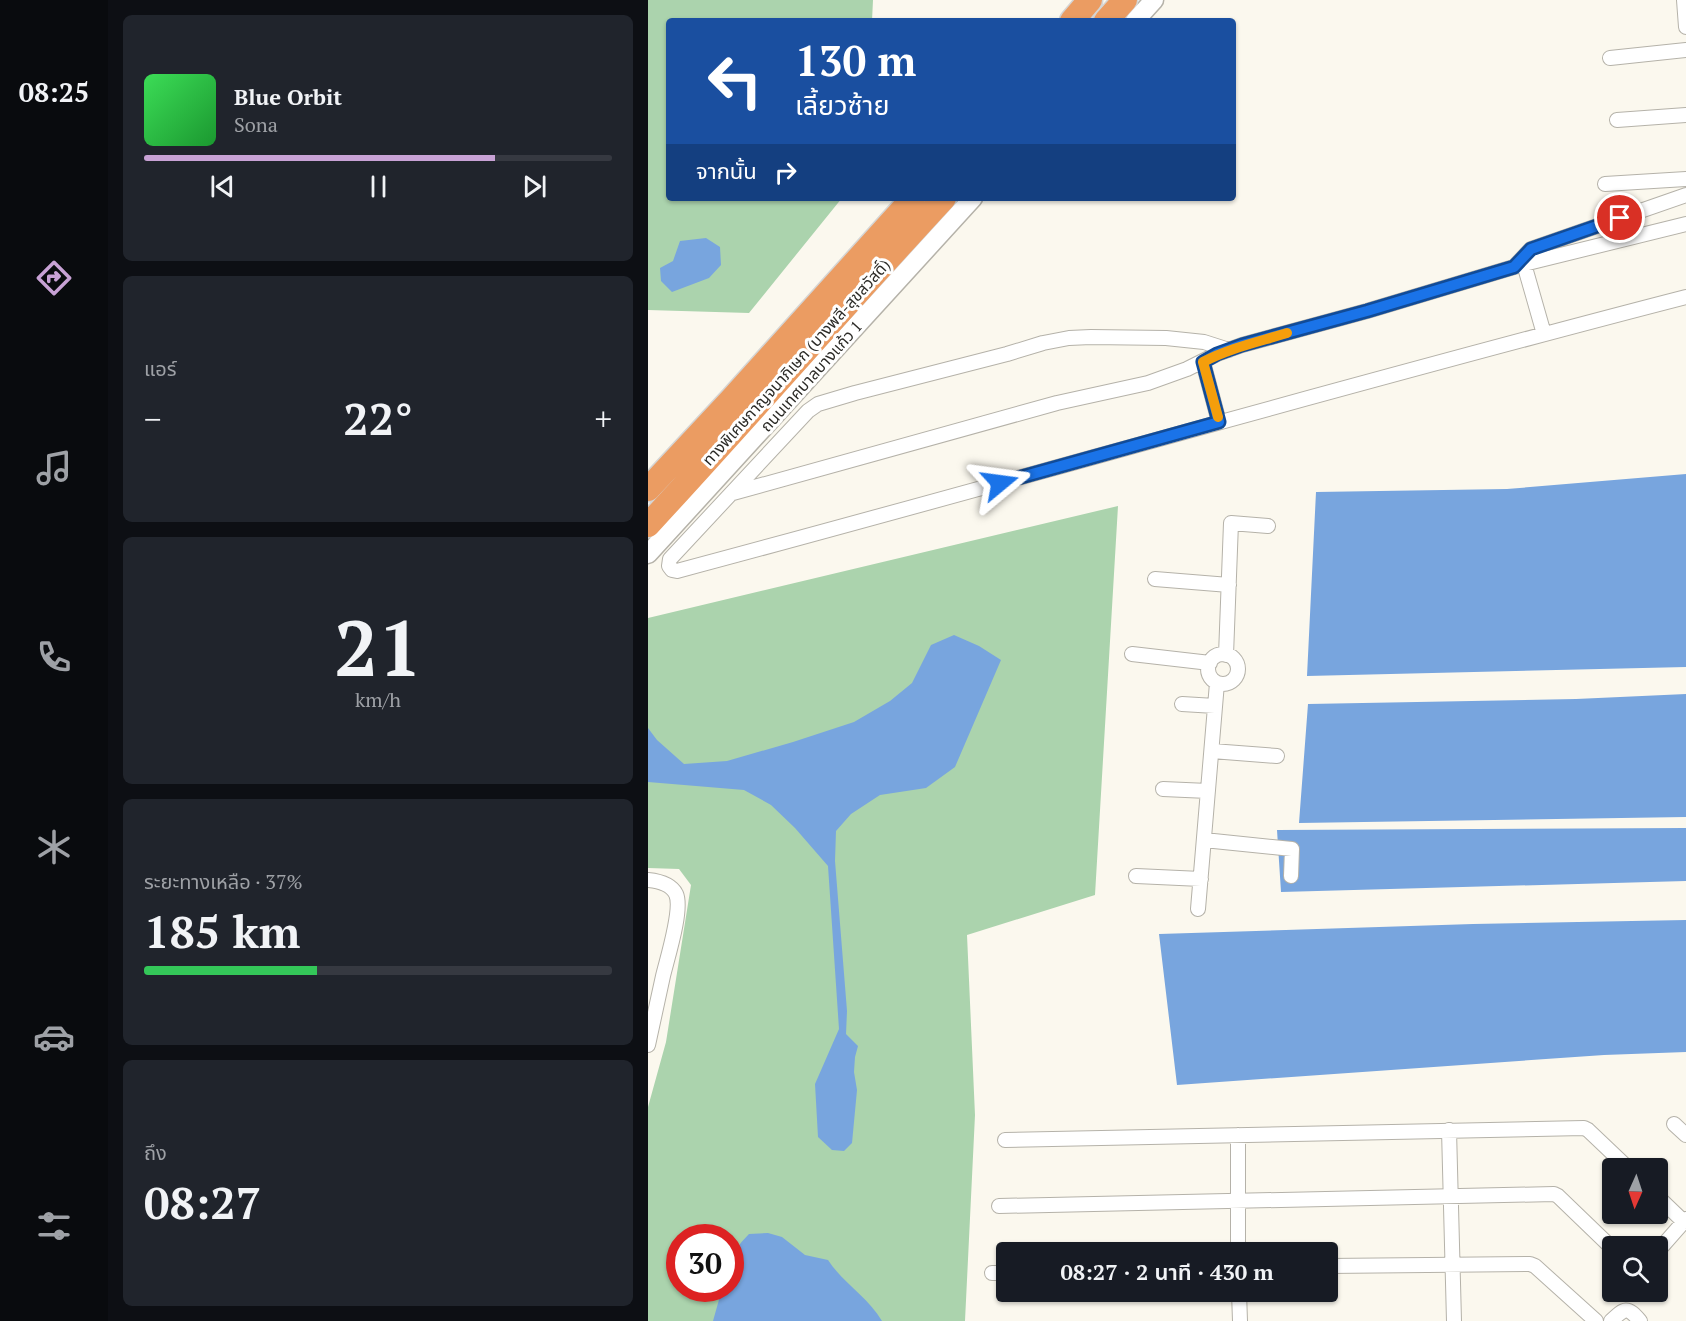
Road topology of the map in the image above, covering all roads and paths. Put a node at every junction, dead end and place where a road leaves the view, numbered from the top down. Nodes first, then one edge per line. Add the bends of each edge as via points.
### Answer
1 (1090, 0) edge
2 (1125, 0) edge
3 (1154, 0) edge
4 (1684, 0) edge
5 (1075, 18) edge
6 (1109, 18) edge
7 (1138, 18) edge
8 (1686, 27) edge
9 (1686, 50) edge
10 (1611, 58) dead end
11 (1686, 115) edge
12 (1617, 120) dead end
13 (1686, 179) edge
14 (1605, 184) dead end
15 (1686, 195) edge
16 (910, 201) edge
17 (941, 201) edge
18 (970, 201) edge
19 (1686, 224) edge
20 (1519, 266) junction
21 (1686, 297) edge
22 (1544, 334) junction
23 (1229, 350) junction
24 (1203, 362) junction
25 (1219, 422) junction
26 (648, 489) edge
27 (732, 493) junction
28 (648, 525) edge
29 (1268, 526) dead end
30 (648, 554) edge
31 (1155, 579) dead end
32 (1229, 585) junction
33 (1132, 654) dead end
34 (1226, 655) junction
35 (1210, 663) junction
36 (1217, 683) junction
37 (1182, 704) dead end
38 (1215, 706) junction
39 (1212, 751) junction
40 (1277, 756) dead end
41 (1163, 789) dead end
42 (1208, 791) junction
43 (1204, 840) junction
44 (1136, 876) dead end
45 (1291, 876) dead end
46 (648, 879) edge
47 (1201, 879) junction
48 (1198, 909) dead end
49 (648, 1045) edge
50 (1674, 1124) dead end
51 (1449, 1130) junction
52 (1238, 1135) junction
53 (1686, 1135) edge
54 (1005, 1140) dead end
55 (1617, 1158) edge
56 (1450, 1195) junction
57 (1238, 1202) junction
58 (999, 1206) dead end
59 (1668, 1206) edge
60 (1685, 1221) edge
61 (1602, 1238) edge
62 (1668, 1240) edge
63 (1238, 1242) edge
64 (1453, 1264) junction
65 (1338, 1266) edge
66 (1239, 1302) edge
67 (1240, 1321) edge
68 (1454, 1321) edge
69 (1596, 1321) edge
70 (1611, 1321) edge
71 (1640, 1321) edge

1 - 5 highway
2 - 6 highway
3 - 7 main road
4 - 8 street
9 - 10 street
11 - 12 street
13 - 14 street
15 - 20 street via 1531,249
16 - 26 highway, ทางพิเศษกาญจนาภิเษก (บางพลี-สุขสวัสดิ์)
17 - 28 highway, ทางพิเศษกาญจนาภิเษก (บางพลี-สุขสวัสดิ์)
18 - 30 main road, ถนนเทศบาลบางแก้ว 1
19 - 20 street
20 - 22 street
20 - 23 street
21 - 22 street
22 - 25 street
23 - 24 street
23 - 27 street via 1204,342 1166,338 1069,338 818,404
24 - 25 street
24 - 27 street via 1148,383 1057,403
25 - 27 street via 847,526 672,570 670,559
29 - 32 street via 1231,523
31 - 32 street
32 - 34 street
33 - 35 street
34 - 35 street via 1216,656
34 - 36 street via 1235,660 1238,674 1227,684
35 - 36 street via 1209,672
36 - 38 street
37 - 38 street
38 - 39 street
39 - 40 street
39 - 42 street
41 - 42 street
42 - 43 street
43 - 45 street via 1292,849
43 - 47 street
44 - 47 street
46 - 49 street via 669,886 676,893 677,904
47 - 48 street
50 - 53 street
51 - 52 street
51 - 55 street via 1584,1128
51 - 56 street
52 - 54 street
52 - 57 street
56 - 57 street
56 - 61 street via 1554,1194
56 - 64 street
57 - 58 street
57 - 63 street
59 - 60 street
60 - 62 street
64 - 65 street
64 - 68 street
64 - 69 street via 1530,1264
66 - 67 street
70 - 71 street via 1628,1310

